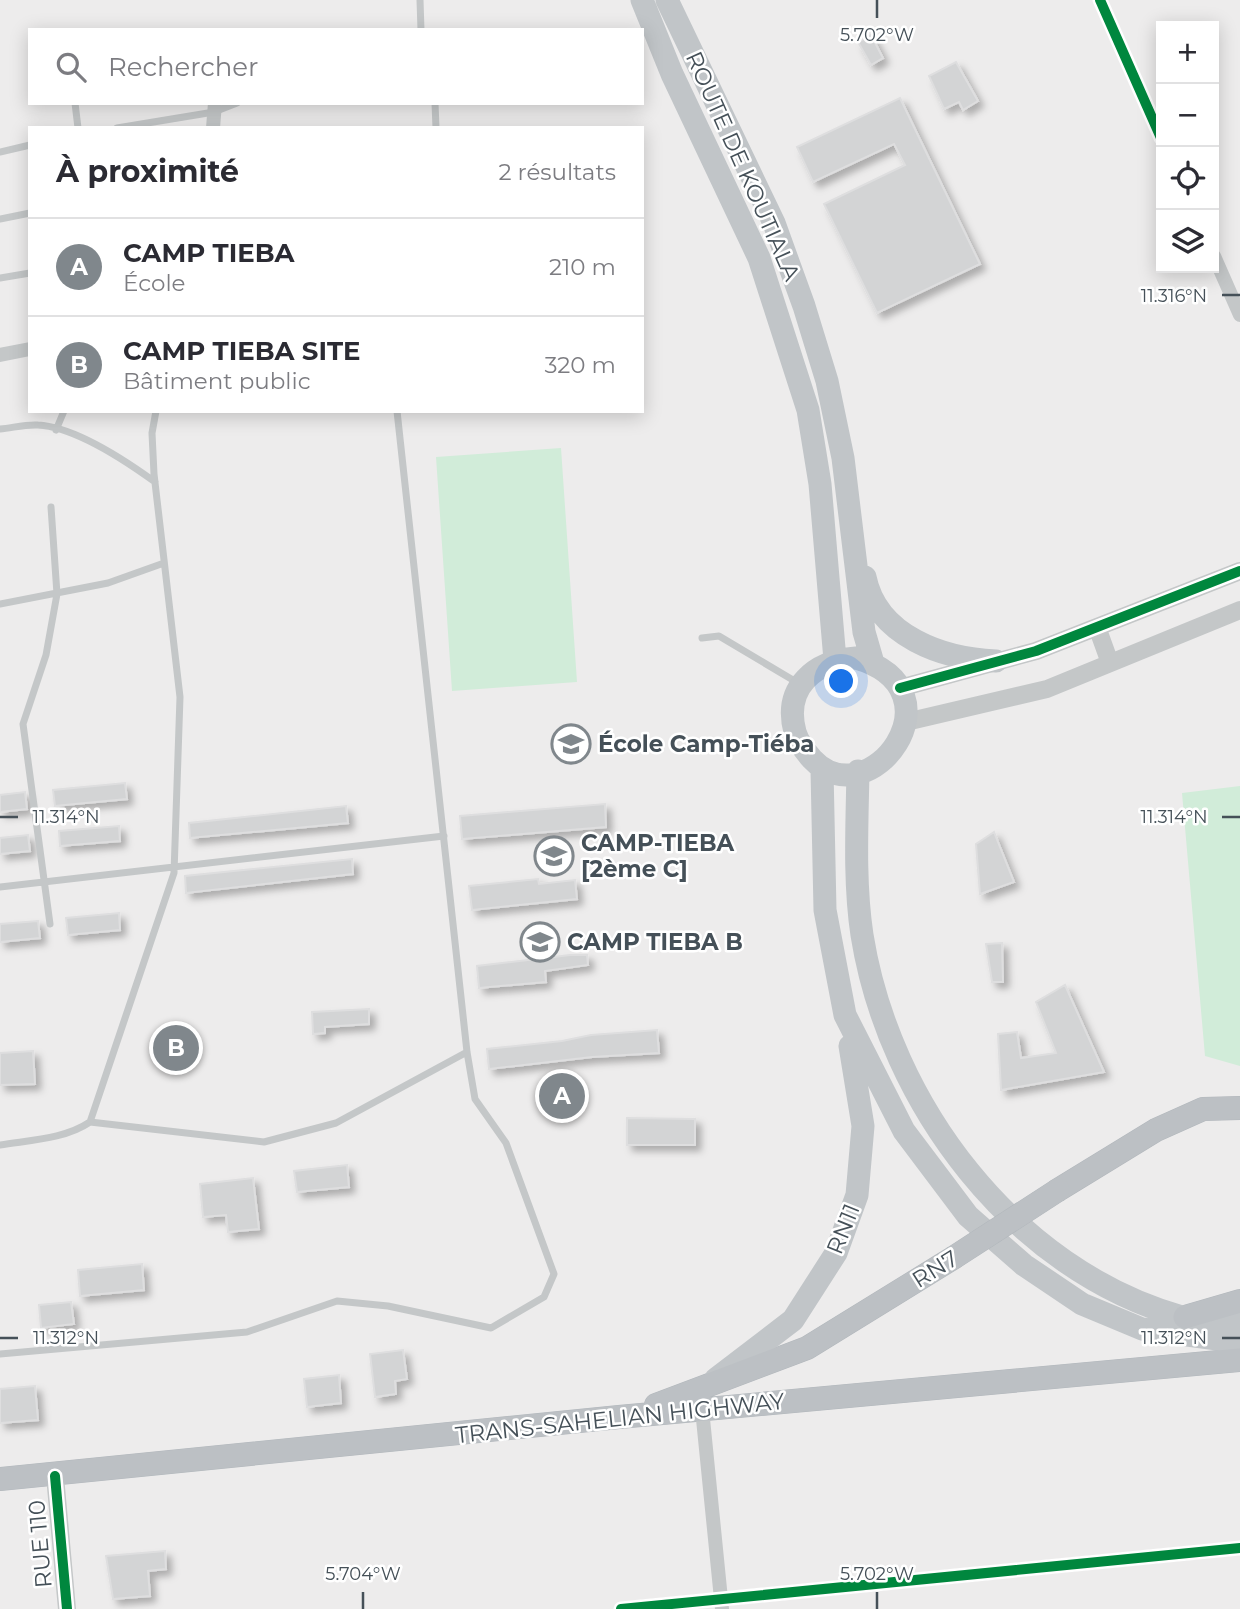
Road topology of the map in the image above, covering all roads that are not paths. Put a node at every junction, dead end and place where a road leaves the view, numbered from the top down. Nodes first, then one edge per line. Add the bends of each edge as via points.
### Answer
1 (420, 0) edge
2 (642, 0) edge
3 (667, 0) edge
4 (1100, 0) edge
5 (421, 28) edge
6 (75, 105) edge
7 (435, 105) edge
8 (215, 108) edge
9 (78, 126) edge
10 (127, 126) edge
11 (213, 126) edge
12 (436, 126) edge
13 (1156, 127) edge
14 (28, 145) edge
15 (0, 152) edge
16 (28, 213) edge
17 (0, 219) edge
18 (1219, 267) edge
19 (28, 273) edge
20 (0, 278) edge
21 (1240, 315) edge
22 (28, 349) edge
23 (0, 355) edge
24 (63, 413) edge
25 (156, 413) edge
26 (397, 413) edge
27 (0, 429) edge
28 (56, 430) junction
29 (155, 482) junction
30 (51, 507) dead end
31 (851, 512) junction
32 (164, 563) junction
33 (1240, 571) edge
34 (57, 594) junction
35 (0, 604) edge
36 (1240, 610) edge
37 (1097, 627) junction
38 (702, 638) dead end
39 (835, 660) junction
40 (996, 662) junction
41 (873, 663) junction
42 (1110, 663) junction
43 (802, 685) junction
44 (900, 688) junction
45 (906, 722) junction
46 (822, 770) junction
47 (858, 771) junction
48 (444, 836) junction
49 (175, 867) junction
50 (44, 882) junction
51 (0, 887) edge
52 (50, 924) dead end
53 (845, 1015) junction
54 (467, 1052) junction
55 (1240, 1108) edge
56 (90, 1122) junction
57 (0, 1145) edge
58 (1240, 1301) edge
59 (1185, 1317) junction
60 (1240, 1322) edge
61 (1240, 1342) edge
62 (0, 1354) edge
63 (1240, 1360) edge
64 (702, 1399) junction
65 (619, 1417) joint
66 (55, 1476) junction
67 (0, 1479) edge
68 (1240, 1548) edge
69 (722, 1604) edge
70 (67, 1609) edge
71 (621, 1609) edge

1 - 5 lane
2 - 39 main road, ROUTE DE KOUTIALA via 760,258 808,410 820,484
3 - 31 main road, ROUTE DE KOUTIALA via 774,223 800,294 827,382
4 - 13 street
6 - 9 lane
7 - 12 lane
8 - 10 lane
8 - 11 street
14 - 15 lane
16 - 17 lane
18 - 21 street
19 - 20 lane
22 - 23 street
24 - 28 lane
25 - 29 lane
26 - 48 lane
27 - 28 lane via 39,425
28 - 29 lane via 116,456
29 - 32 lane
30 - 34 lane
31 - 40 main road via 866,584 885,617 912,639 940,653
31 - 41 main road, ROUTE DE KOUTIALA via 864,632
32 - 34 lane via 108,583
32 - 49 lane via 180,697
33 - 37 street
34 - 35 lane
34 - 50 lane via 46,655 23,724
36 - 42 street
37 - 40 street
37 - 42 street
38 - 43 lane via 719,636
39 - 41 main road via 856,658
39 - 43 main road via 820,666
40 - 44 street
41 - 44 main road via 889,673
42 - 45 street via 1047,689
43 - 46 main road via 792,715 796,734
44 - 45 main road
45 - 47 main road via 891,754
46 - 47 main road via 843,775
46 - 53 main road, RN11 via 825,910
47 - 59 main road via 862,935 898,1059 942,1135 995,1202 1049,1250 1121,1294
48 - 49 lane
48 - 54 lane
49 - 50 lane
49 - 56 lane
50 - 51 lane
50 - 52 lane
53 - 61 main road, RN11 via 904,1131 968,1216 1024,1265 1082,1304 1142,1329
53 - 64 main road, RN11 / RN11 via 863,1125 857,1195 836,1253 793,1320
54 - 56 lane via 336,1123 264,1142
54 - 62 lane via 475,1099 506,1143 554,1274 544,1297 491,1328 388,1306 337,1301 247,1332
55 - 64 highway, RN7, bridge via 1203,1109 1156,1130 807,1348
56 - 57 lane via 61,1135
58 - 59 highway
59 - 60 main road
63 - 64 highway, TRANS-SAHELIAN HIGHWAY
64 - 65 highway, RN7
64 - 69 street
65 - 66 highway, TRANS-SAHELIAN HIGHWAY
66 - 67 highway, TRANS-SAHELIAN HIGHWAY
66 - 70 street, RUE 110
68 - 69 street
69 - 71 street

